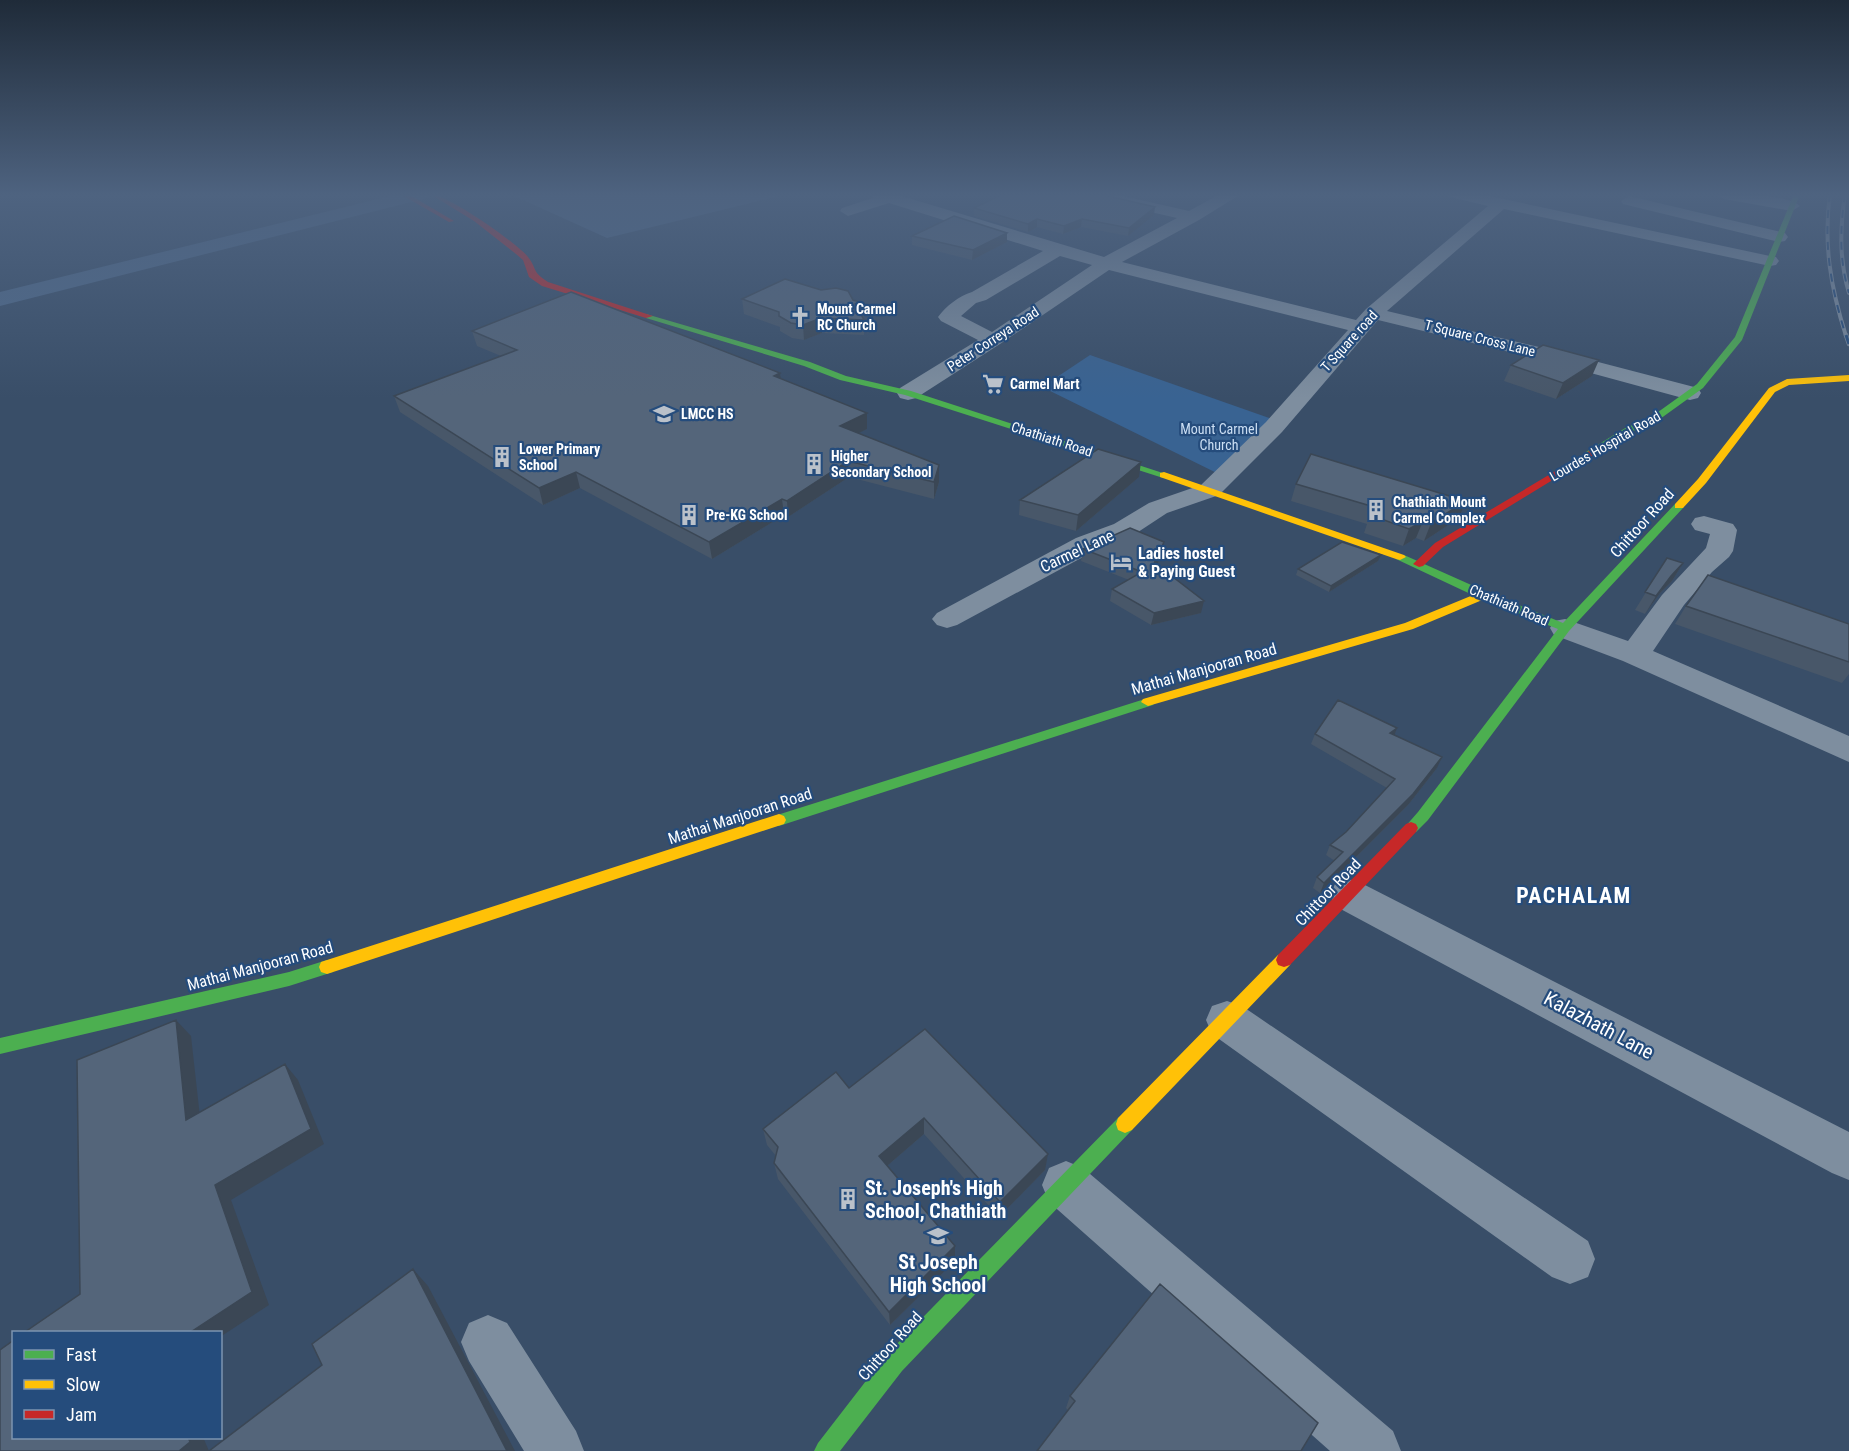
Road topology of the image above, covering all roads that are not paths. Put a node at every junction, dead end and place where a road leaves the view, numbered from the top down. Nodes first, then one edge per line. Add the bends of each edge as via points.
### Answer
1 (1770, 261) edge
2 (528, 262) edge
3 (1038, 262) edge
4 (1102, 262) edge
5 (1434, 262) edge
6 (1107, 263) junction
7 (1367, 320) junction
8 (993, 340) junction
9 (1849, 378) edge
10 (908, 393) junction
11 (1690, 393) junction
12 (1210, 490) junction
13 (1704, 524) dead end
14 (1419, 564) junction
15 (1484, 595) junction
16 (946, 619) dead end
17 (1565, 628) junction
18 (1634, 654) junction
19 (1849, 750) edge
20 (1349, 895) junction
21 (1227, 1020) junction
22 (0, 1046) edge
23 (1849, 1157) edge
24 (1066, 1185) junction
25 (1570, 1259) dead end
26 (488, 1342) dead end
27 (556, 1451) edge
28 (826, 1451) edge
29 (1373, 1451) edge

1 - 11 main road, Lourdes Hospital Road via 1739,338
2 - 10 main road, Chathiath Road via 531,276 545,284 843,378
3 - 8 street via 969,299 948,316
4 - 6 street, T Square Cross Lane
5 - 7 street, T Square road
6 - 7 street, T Square Cross Lane via 1183,284
6 - 8 street, Peter Correya Road
7 - 11 street, T Square Cross Lane via 1549,355
7 - 12 street, T Square road via 1274,427
8 - 10 street, Peter Correya Road
9 - 17 main road, Chittoor Road via 1786,382 1772,390 1702,482
10 - 12 main road, Chathiath Road
11 - 14 main road, Lourdes Hospital Road via 1650,422 1630,429 1439,545
12 - 14 main road, Chathiath Road
12 - 16 street, Carmel Lane via 1158,508 1123,530 1086,544
13 - 18 street via 1724,530 1723,541 1703,583
14 - 15 main road, Chathiath Road
15 - 17 main road, Chathiath Road
15 - 22 main road, Mathai Manjooran Road via 1409,626 1098,717 289,979
17 - 18 street
17 - 20 main road, Chittoor Road via 1430,808
18 - 19 street
20 - 21 main road, Chittoor Road
20 - 23 street, Kalazhath Lane
21 - 24 main road, Chittoor Road
21 - 25 street
24 - 28 main road, Chittoor Road via 894,1363
24 - 29 street
26 - 27 street

